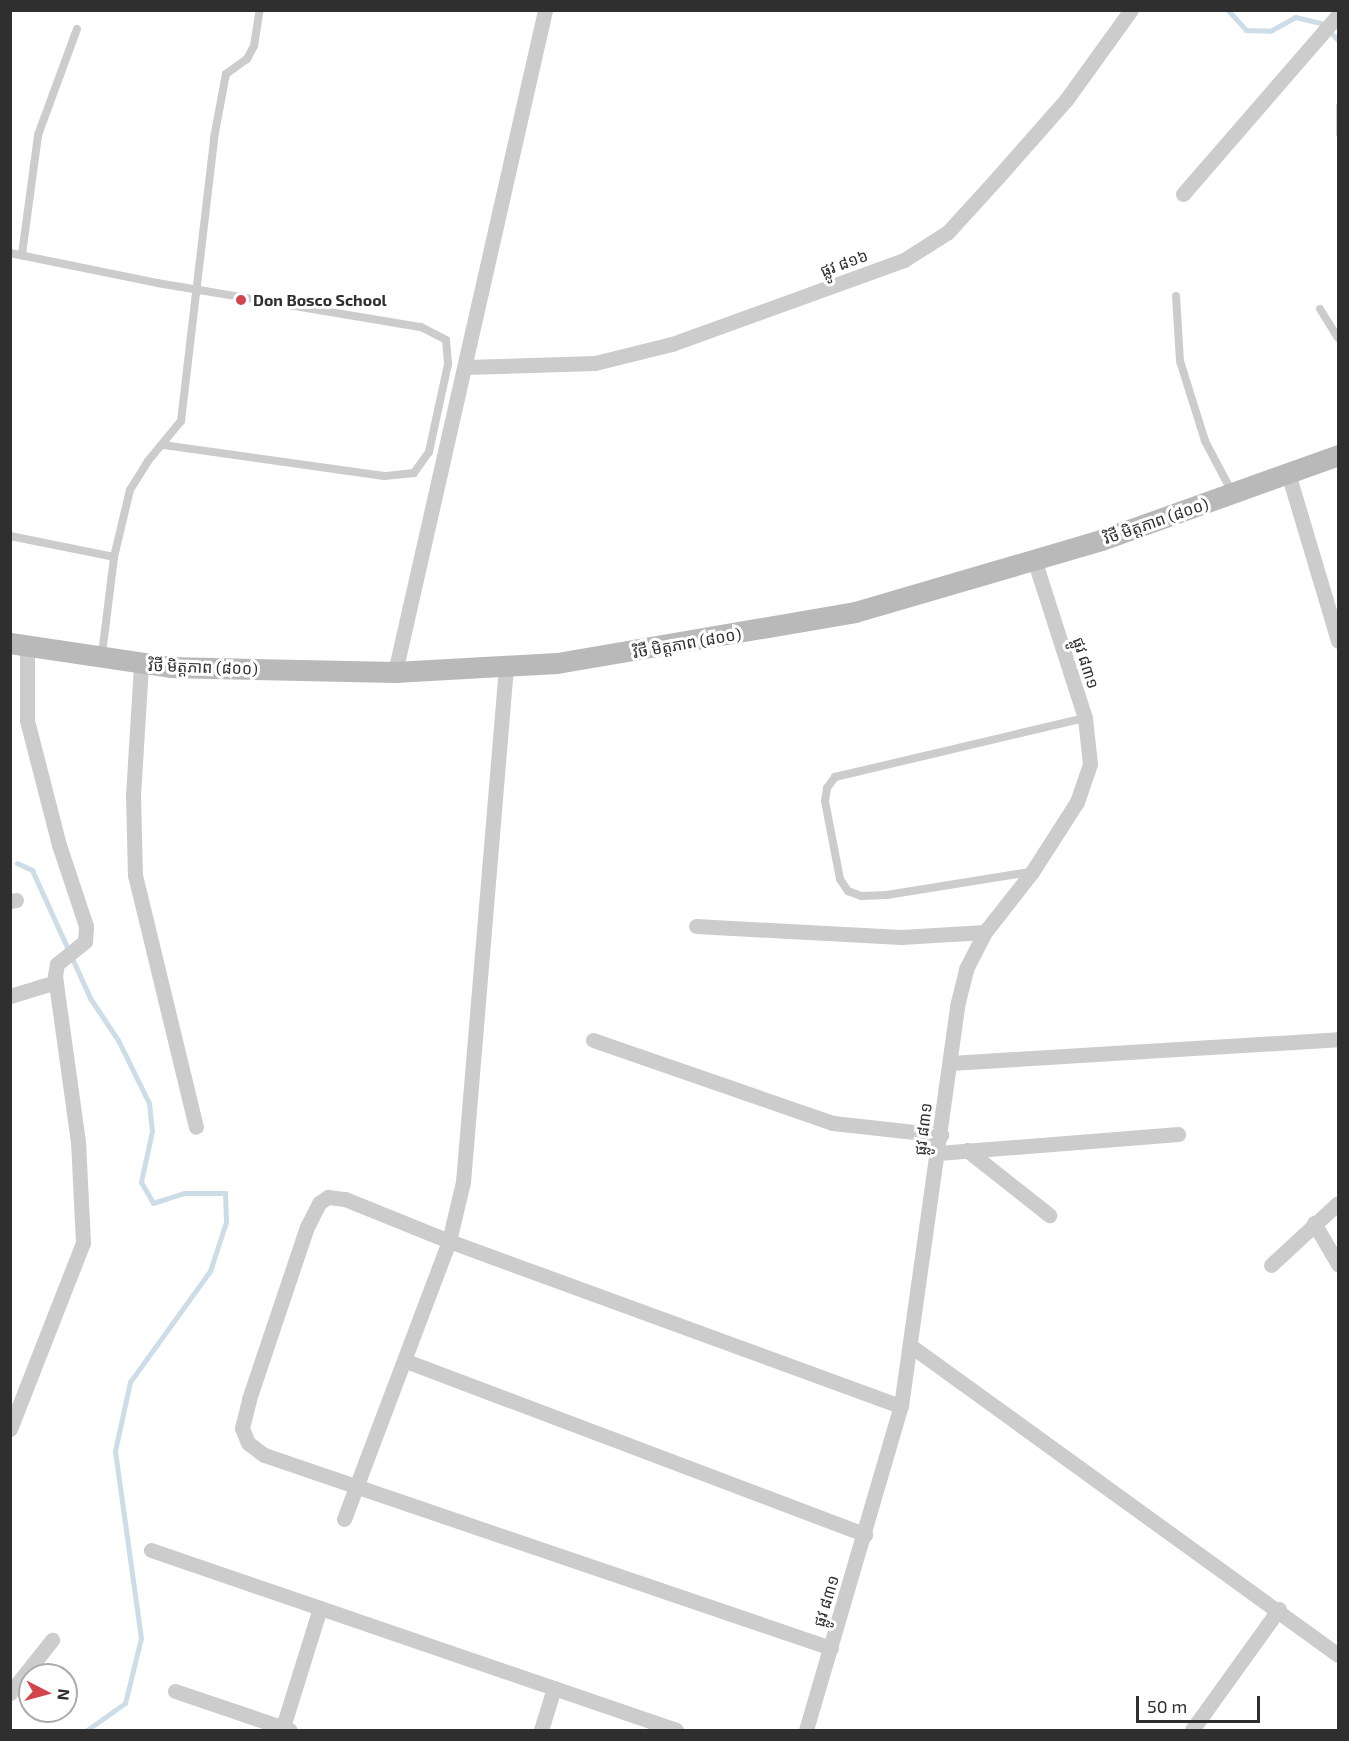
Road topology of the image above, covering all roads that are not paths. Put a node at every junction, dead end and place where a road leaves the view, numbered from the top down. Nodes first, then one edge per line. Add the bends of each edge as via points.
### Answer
1 (260, 10) edge
2 (545, 10) edge
3 (1131, 10) edge
4 (1338, 15) edge
5 (77, 29) dead end
6 (1183, 194) dead end
7 (10, 253) edge
8 (21, 254) junction
9 (196, 290) junction
10 (1176, 296) dead end
11 (1320, 309) dead end
12 (1338, 338) edge
13 (466, 367) junction
14 (164, 445) junction
15 (1338, 454) edge
16 (1288, 473) junction
17 (1233, 494) junction
18 (10, 536) edge
19 (114, 557) junction
20 (1035, 562) junction
21 (1338, 641) edge
22 (19, 644) edge
23 (101, 659) junction
24 (141, 665) junction
25 (506, 667) junction
26 (395, 672) junction
27 (1084, 718) junction
28 (1032, 872) junction
29 (696, 926) dead end
30 (985, 932) junction
31 (56, 982) junction
32 (10, 996) edge
33 (1338, 1039) edge
34 (593, 1040) dead end
35 (950, 1063) junction
36 (196, 1127) dead end
37 (1178, 1134) dead end
38 (941, 1135) junction
39 (967, 1150) junction
40 (938, 1154) junction
41 (1338, 1203) edge
42 (1049, 1215) dead end
43 (1314, 1223) junction
44 (448, 1241) junction
45 (1338, 1264) edge
46 (1271, 1265) dead end
47 (911, 1346) junction
48 (406, 1361) junction
49 (901, 1406) junction
50 (10, 1430) edge
51 (359, 1485) junction
52 (344, 1519) dead end
53 (865, 1534) junction
54 (151, 1550) dead end
55 (321, 1608) junction
56 (1279, 1609) junction
57 (52, 1640) dead end
58 (831, 1648) junction
59 (1338, 1655) edge
60 (554, 1688) junction
61 (175, 1691) dead end
62 (10, 1693) edge
63 (285, 1730) edge
64 (541, 1731) edge
65 (676, 1731) edge
66 (806, 1731) edge
67 (1192, 1731) edge

1 - 9 lane via 254,46 246,59 226,74
2 - 13 street
3 - 13 street, ផ្លូវ ៨១៦ via 1066,100 998,177 948,232 904,260 672,344 595,363
4 - 6 street
5 - 8 lane via 38,135
7 - 8 lane
8 - 9 lane
9 - 14 lane via 182,421
9 - 14 lane via 421,327 446,340 448,363 429,452 414,473 384,476
10 - 17 lane via 1180,361 1205,441
11 - 12 lane
13 - 26 street
14 - 19 lane via 136,478
15 - 16 main road, វិថី មិត្តភាព (៨០០)
16 - 17 main road, វិថី មិត្តភាព (៨០០)
16 - 21 street
17 - 20 main road, វិថី មិត្តភាព (៨០០)
18 - 19 lane
19 - 23 lane
20 - 25 main road, វិថី មិត្តភាព (៨០០) via 855,612 629,653
20 - 27 street, ផ្លូវ ៨៣១
22 - 23 main road, វិថី មិត្តភាព (៨០០)
22 - 31 street via 27,720 59,845 86,926 85,941 57,964
23 - 24 main road, វិថី មិត្តភាព (៨០០)
24 - 26 main road, វិថី មិត្តភាព (៨០០)
24 - 36 street via 133,794 135,875
25 - 26 main road, វិថី មិត្តភាព (៨០០)
25 - 44 street via 463,1182
27 - 28 street, ផ្លូវ ៨៣១ via 1090,764 1077,802
27 - 28 lane via 836,777 827,788 825,801 840,879 848,891 861,896 887,895
28 - 30 street, ផ្លូវ ៨៣១
29 - 30 street via 901,937
30 - 35 street, ផ្លូវ ៨៣១ via 966,969
31 - 32 street
31 - 50 street via 78,1142 79,1257
33 - 35 street
34 - 38 street via 833,1123
35 - 38 street, ផ្លូវ ៨៣១
37 - 39 street
38 - 40 street, ផ្លូវ ៨៣១
39 - 40 street
39 - 42 street
40 - 47 street, ផ្លូវ ៨៣១
41 - 43 street
43 - 45 street
43 - 46 street
44 - 48 street
44 - 49 street
44 - 51 street via 345,1199 328,1197 319,1203 307,1227 242,1428 248,1443 264,1455
47 - 49 street, ផ្លូវ ៨៣១
47 - 56 street
48 - 51 street
48 - 53 street
49 - 53 street, ផ្លូវ ៨៣១
51 - 52 street
51 - 58 street
53 - 58 street, ផ្លូវ ៨៣១
54 - 55 street
55 - 60 street
55 - 63 street
56 - 59 street
56 - 67 street
57 - 62 street
58 - 66 street, ផ្លូវ ៨៣១
60 - 64 street
60 - 65 street
61 - 63 street

